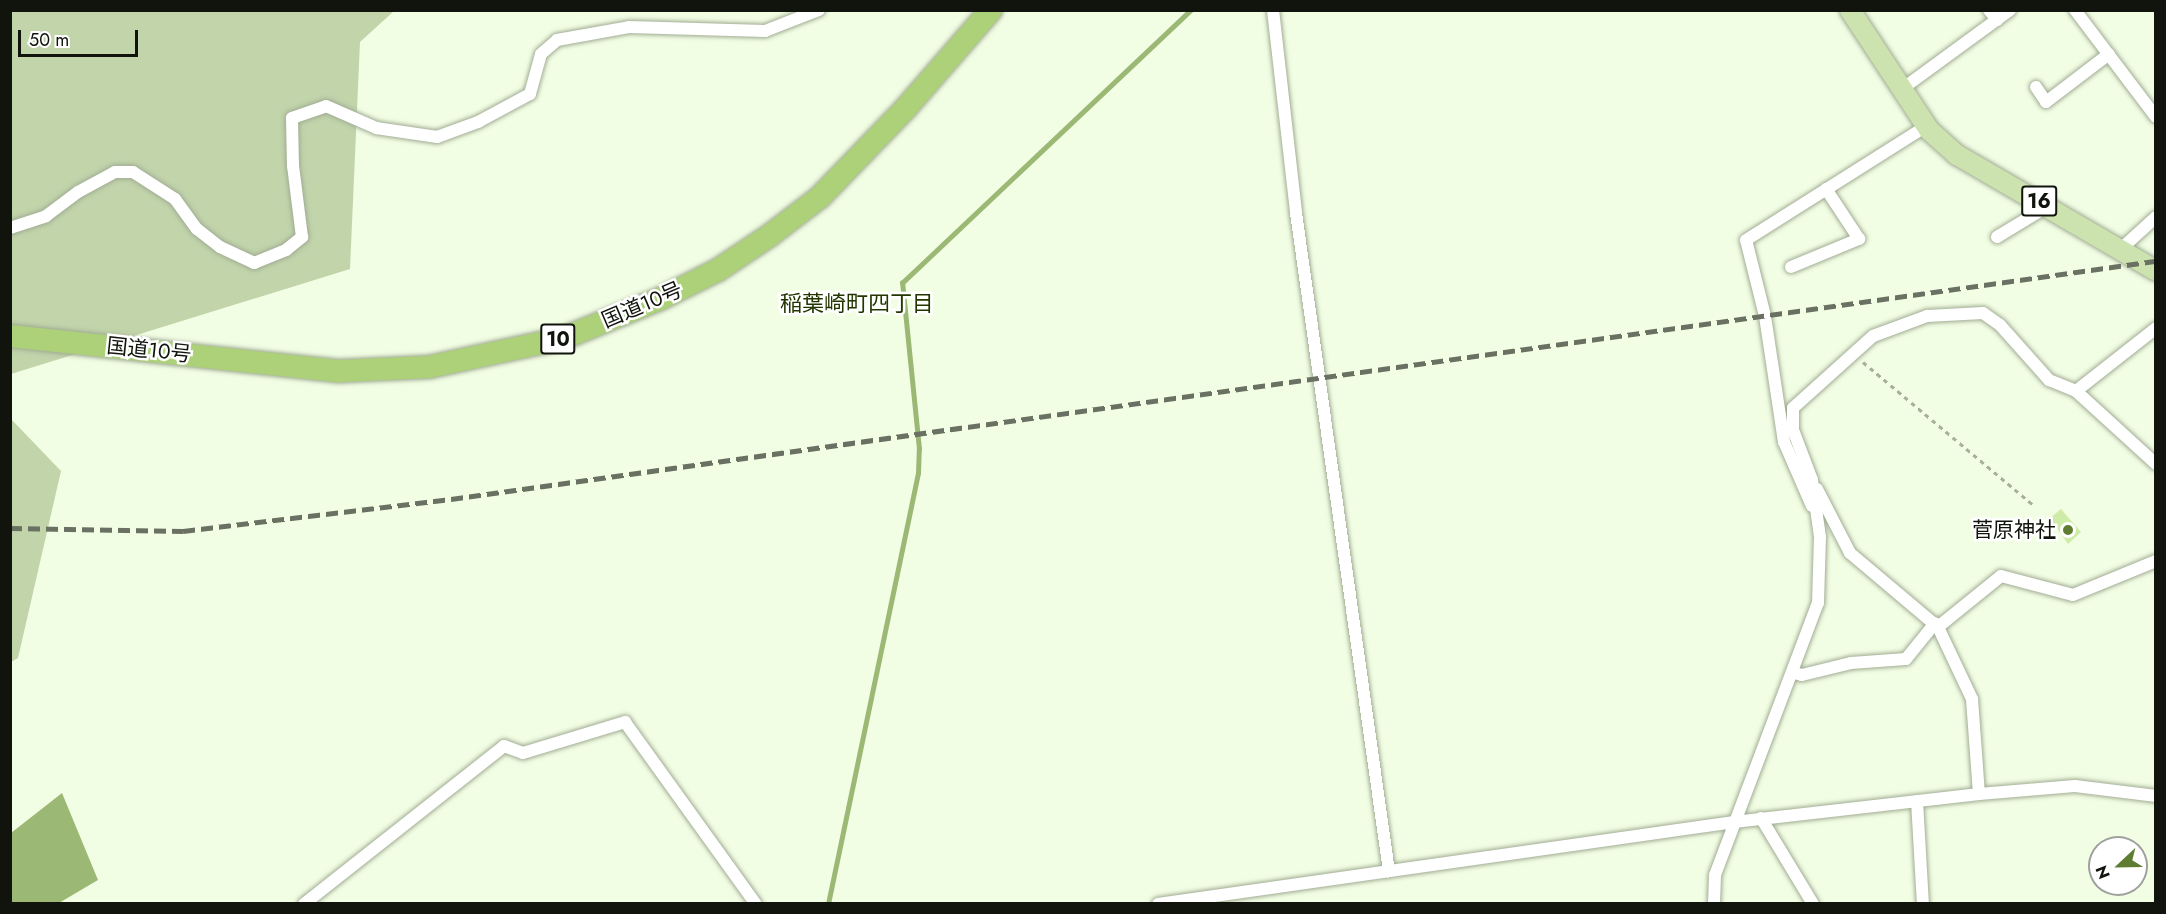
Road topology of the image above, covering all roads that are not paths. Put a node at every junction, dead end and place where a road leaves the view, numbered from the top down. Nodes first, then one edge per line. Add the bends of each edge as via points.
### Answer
1 (819, 10) edge
2 (991, 10) edge
3 (1273, 10) edge
4 (1850, 10) edge
5 (2010, 10) edge
6 (2075, 10) edge
7 (1993, 15) edge
8 (2109, 54) junction
9 (2036, 87) dead end
10 (1902, 89) junction
11 (2156, 117) edge
12 (1926, 126) junction
13 (1826, 189) junction
14 (2048, 206) junction
15 (2156, 217) edge
16 (10, 228) edge
17 (1997, 237) dead end
18 (2122, 248) junction
19 (1791, 267) dead end
20 (2156, 271) edge
21 (2156, 328) edge
22 (10, 336) edge
23 (2076, 391) junction
24 (2156, 464) edge
25 (1812, 480) junction
26 (1817, 518) junction
27 (2156, 561) edge
28 (1937, 625) junction
29 (1794, 673) junction
30 (1979, 794) junction
31 (2156, 796) edge
32 (1917, 801) junction
33 (1761, 818) junction
34 (1734, 822) junction
35 (1389, 871) junction
36 (304, 903) edge
37 (756, 903) edge
38 (1158, 903) edge
39 (1714, 903) edge
40 (1813, 903) edge
41 (1923, 903) edge

1 - 16 street via 765,31 629,27 557,40 541,54 530,94 478,122 437,137 376,128 326,106 292,118 293,166 302,237 286,250 254,262 220,247 197,229 175,199 133,172 115,172 78,192 46,216
2 - 22 highway, 国道10号 / 10 via 906,108 820,196 769,236 679,290 564,338 429,367 340,371
3 - 35 street via 1296,213
4 - 10 main road, 16
5 - 7 street
6 - 8 street
7 - 10 street
8 - 9 street via 2046,102
8 - 11 street
10 - 12 main road, 16
12 - 13 street
12 - 14 main road, 16 via 1958,155
13 - 19 street via 1859,239
13 - 26 street via 1746,240 1764,316 1784,442
14 - 17 street
14 - 18 main road, 16
15 - 18 street
18 - 20 main road, 16
21 - 23 street
23 - 24 street
23 - 25 street via 2049,380 2000,325 1983,313 1905,321 1873,336 1793,408 1793,430
25 - 26 street
25 - 28 street via 1850,553
26 - 29 street via 1821,537 1818,603
27 - 28 street via 2073,596 2001,576
28 - 29 street via 1906,659
28 - 30 street via 1971,699
29 - 34 street
30 - 31 street via 2075,786
30 - 32 street
32 - 33 street
32 - 41 street
33 - 34 street
33 - 40 street
34 - 35 street
34 - 39 street via 1715,875
35 - 38 street
36 - 37 street via 504,746 523,753 625,722

